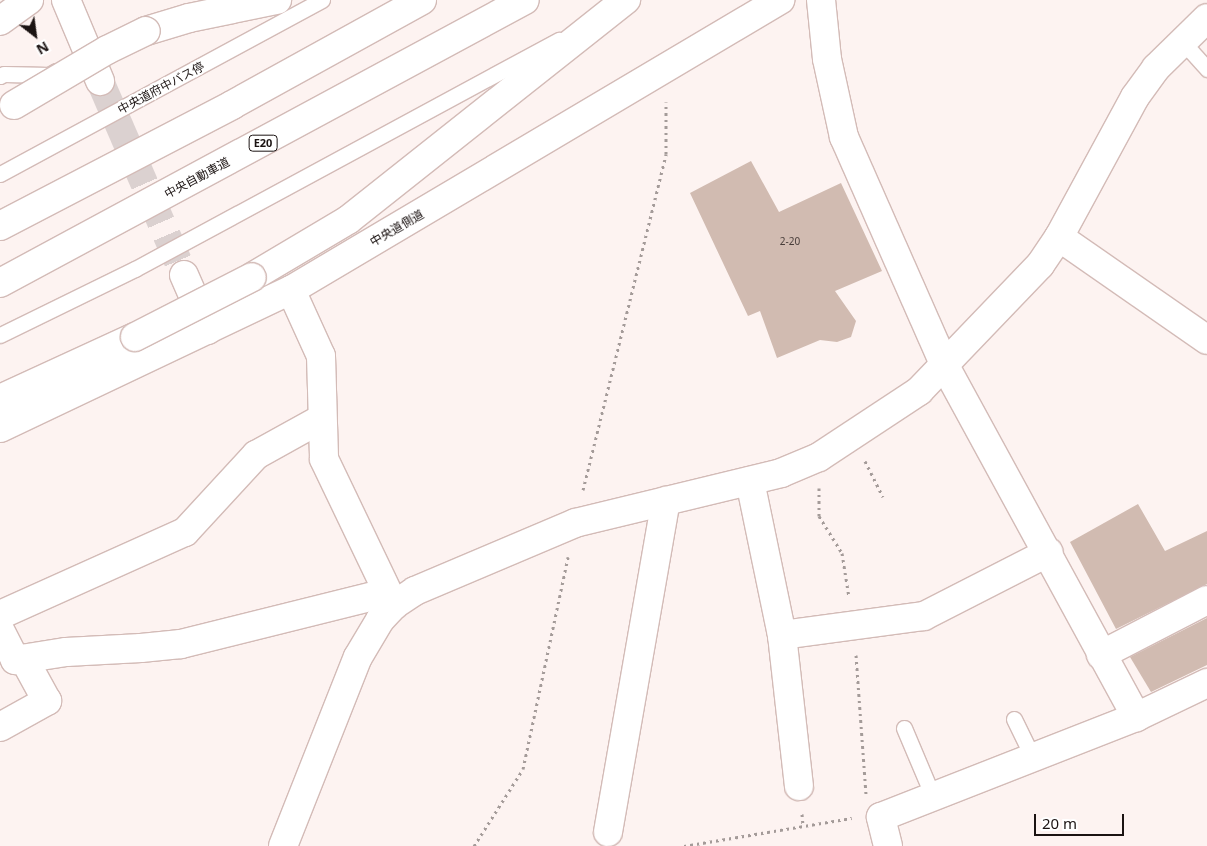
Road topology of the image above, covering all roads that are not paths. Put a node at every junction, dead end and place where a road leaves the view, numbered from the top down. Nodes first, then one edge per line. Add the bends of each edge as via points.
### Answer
1 (29, 0) edge
2 (66, 0) edge
3 (277, 0) edge
4 (322, 0) edge
5 (422, 0) edge
6 (525, 0) edge
7 (626, 0) edge
8 (780, 0) edge
9 (821, 0) edge
10 (1207, 18) edge
11 (598, 19) junction
12 (0, 20) edge
13 (1182, 41) junction
14 (89, 53) junction
15 (1207, 69) edge
16 (0, 76) edge
17 (100, 81) tunnel mouth
18 (7, 110) edge
19 (0, 174) edge
20 (0, 226) edge
21 (1059, 237) junction
22 (184, 274) tunnel mouth
23 (0, 283) edge
24 (291, 290) junction
25 (208, 330) junction
26 (0, 336) edge
27 (1207, 340) edge
28 (945, 366) junction
29 (0, 399) edge
30 (321, 419) junction
31 (0, 428) edge
32 (750, 481) junction
33 (666, 501) junction
34 (1048, 552) junction
35 (390, 599) junction
36 (1207, 600) edge
37 (0, 615) edge
38 (0, 630) edge
39 (782, 635) junction
40 (1101, 655) junction
41 (24, 658) junction
42 (1207, 683) edge
43 (1136, 717) junction
44 (1014, 719) dead end
45 (0, 727) edge
46 (904, 728) dead end
47 (1033, 758) junction
48 (799, 786) dead end
49 (934, 799) junction
50 (608, 832) dead end
51 (283, 846) edge
52 (888, 846) edge

1 - 12 main road
2 - 14 main road
3 - 18 main road, bridge via 189,18 146,31 107,50
4 - 19 lane, 中央道府中バス停
5 - 20 main road
6 - 23 main road, 中央自動車道 / E20
7 - 11 main road
8 - 24 main road, 中央道側道
9 - 28 main road via 827,59 844,138
10 - 13 main road
11 - 26 lane via 143,265
11 - 29 main road, bridge via 504,99 348,220 252,277 136,337
13 - 15 lane
13 - 21 main road via 1156,68 1135,97
14 - 16 lane via 49,75
14 - 17 main road
21 - 27 main road
21 - 28 main road via 1021,287
22 - 25 main road
24 - 25 main road, 中央道側道
24 - 30 main road via 321,356
25 - 31 main road, 中央道側道
28 - 32 main road via 919,391 819,457 767,478
28 - 34 main road
30 - 35 main road via 324,459
30 - 37 main road via 256,455 185,532
32 - 33 main road
32 - 39 main road
33 - 35 main road via 575,523
33 - 50 main road
34 - 39 main road via 924,616
34 - 40 main road
35 - 41 main road via 181,644
35 - 51 main road via 358,657
36 - 40 main road
38 - 41 main road via 15,660
39 - 48 main road
40 - 43 main road
41 - 45 main road via 46,701
42 - 43 main road
43 - 47 main road
44 - 47 lane
46 - 49 lane
47 - 49 main road
49 - 52 main road via 881,817

